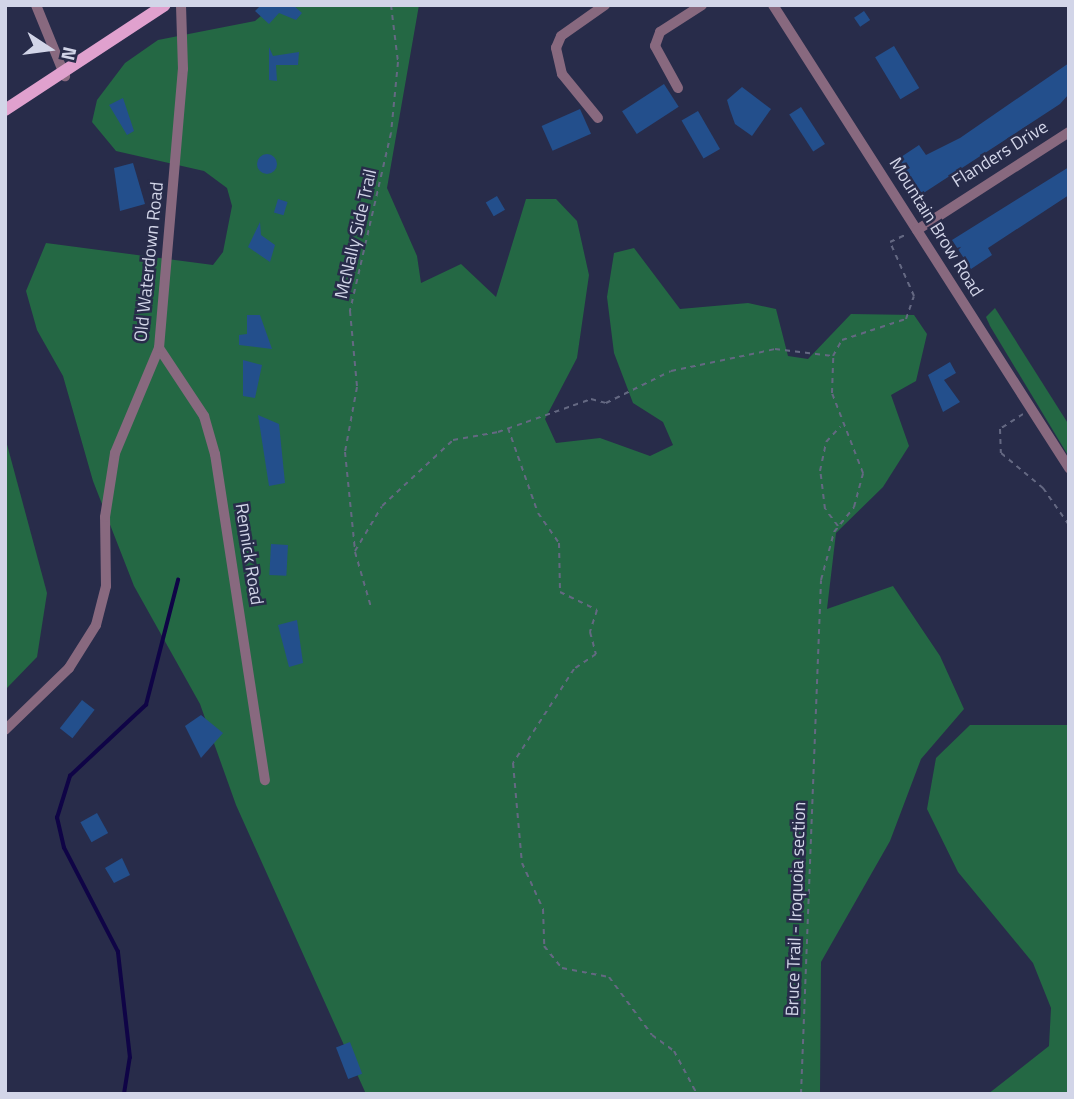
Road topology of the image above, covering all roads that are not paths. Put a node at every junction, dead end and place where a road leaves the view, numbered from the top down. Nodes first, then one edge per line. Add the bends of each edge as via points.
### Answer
1 (36, 5) edge
2 (165, 5) edge
3 (181, 5) edge
4 (605, 5) edge
5 (702, 5) edge
6 (773, 5) edge
7 (65, 76) junction
8 (678, 88) dead end
9 (5, 110) edge
10 (598, 118) dead end
11 (1069, 132) edge
12 (916, 230) junction
13 (159, 348) junction
14 (1069, 468) edge
15 (5, 730) edge
16 (265, 780) dead end

1 - 7 street
2 - 7 main road
3 - 13 street, Old Waterdown Road via 181,97
4 - 10 street via 561,36 556,48 562,74
5 - 8 street via 660,32 655,46
6 - 12 street, Mountain Brow Road
7 - 9 main road
11 - 12 street, Flanders Drive
12 - 14 street, Mountain Brow Road
13 - 15 street, Old Waterdown Road via 115,453 105,517 106,586 96,625 69,668
13 - 16 street, Rennick Road via 204,416 215,454

